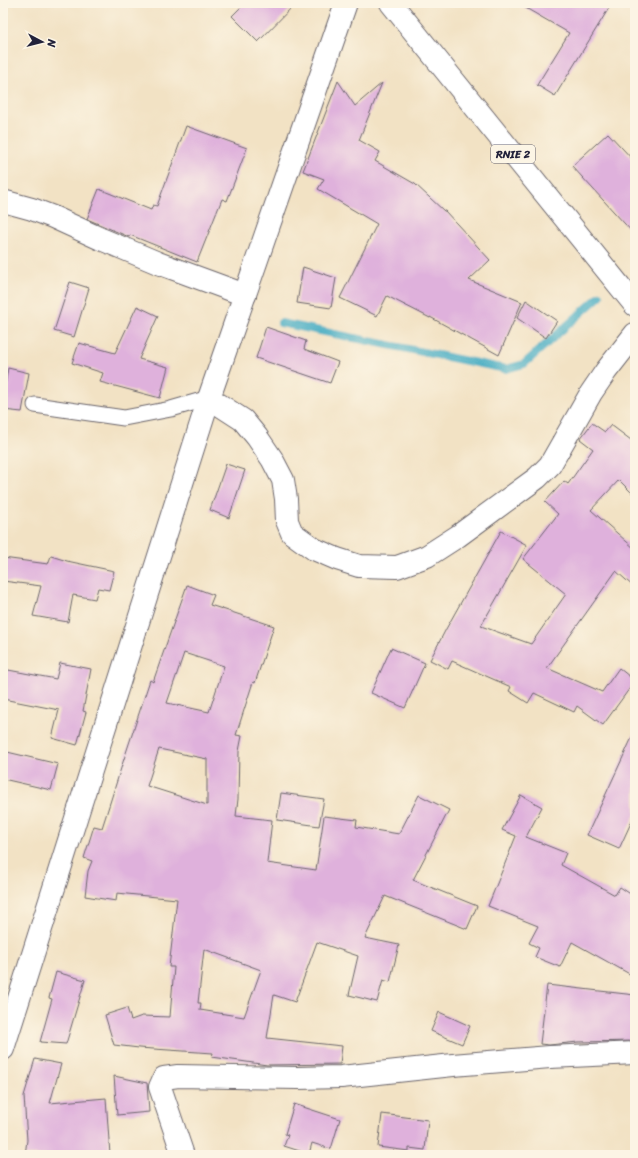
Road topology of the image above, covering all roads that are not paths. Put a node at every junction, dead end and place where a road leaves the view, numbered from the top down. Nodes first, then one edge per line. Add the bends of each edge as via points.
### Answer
1 (346, 3) edge
2 (391, 3) edge
3 (3, 201) edge
4 (245, 295) junction
5 (635, 305) edge
6 (635, 334) edge
7 (209, 398) junction
8 (35, 405) dead end
9 (3, 1049) edge
10 (635, 1053) edge
11 (183, 1155) edge

1 - 4 street
2 - 5 street, RNIE 2
3 - 4 street via 53,217 158,263
4 - 7 street
6 - 7 street via 587,399 550,465 537,478 427,556 396,567 359,566 337,559 314,549 292,533 287,521 283,480 272,459 243,420
7 - 8 lane via 171,409 124,418
7 - 9 street
10 - 11 street via 550,1057 341,1077 164,1078 160,1087

